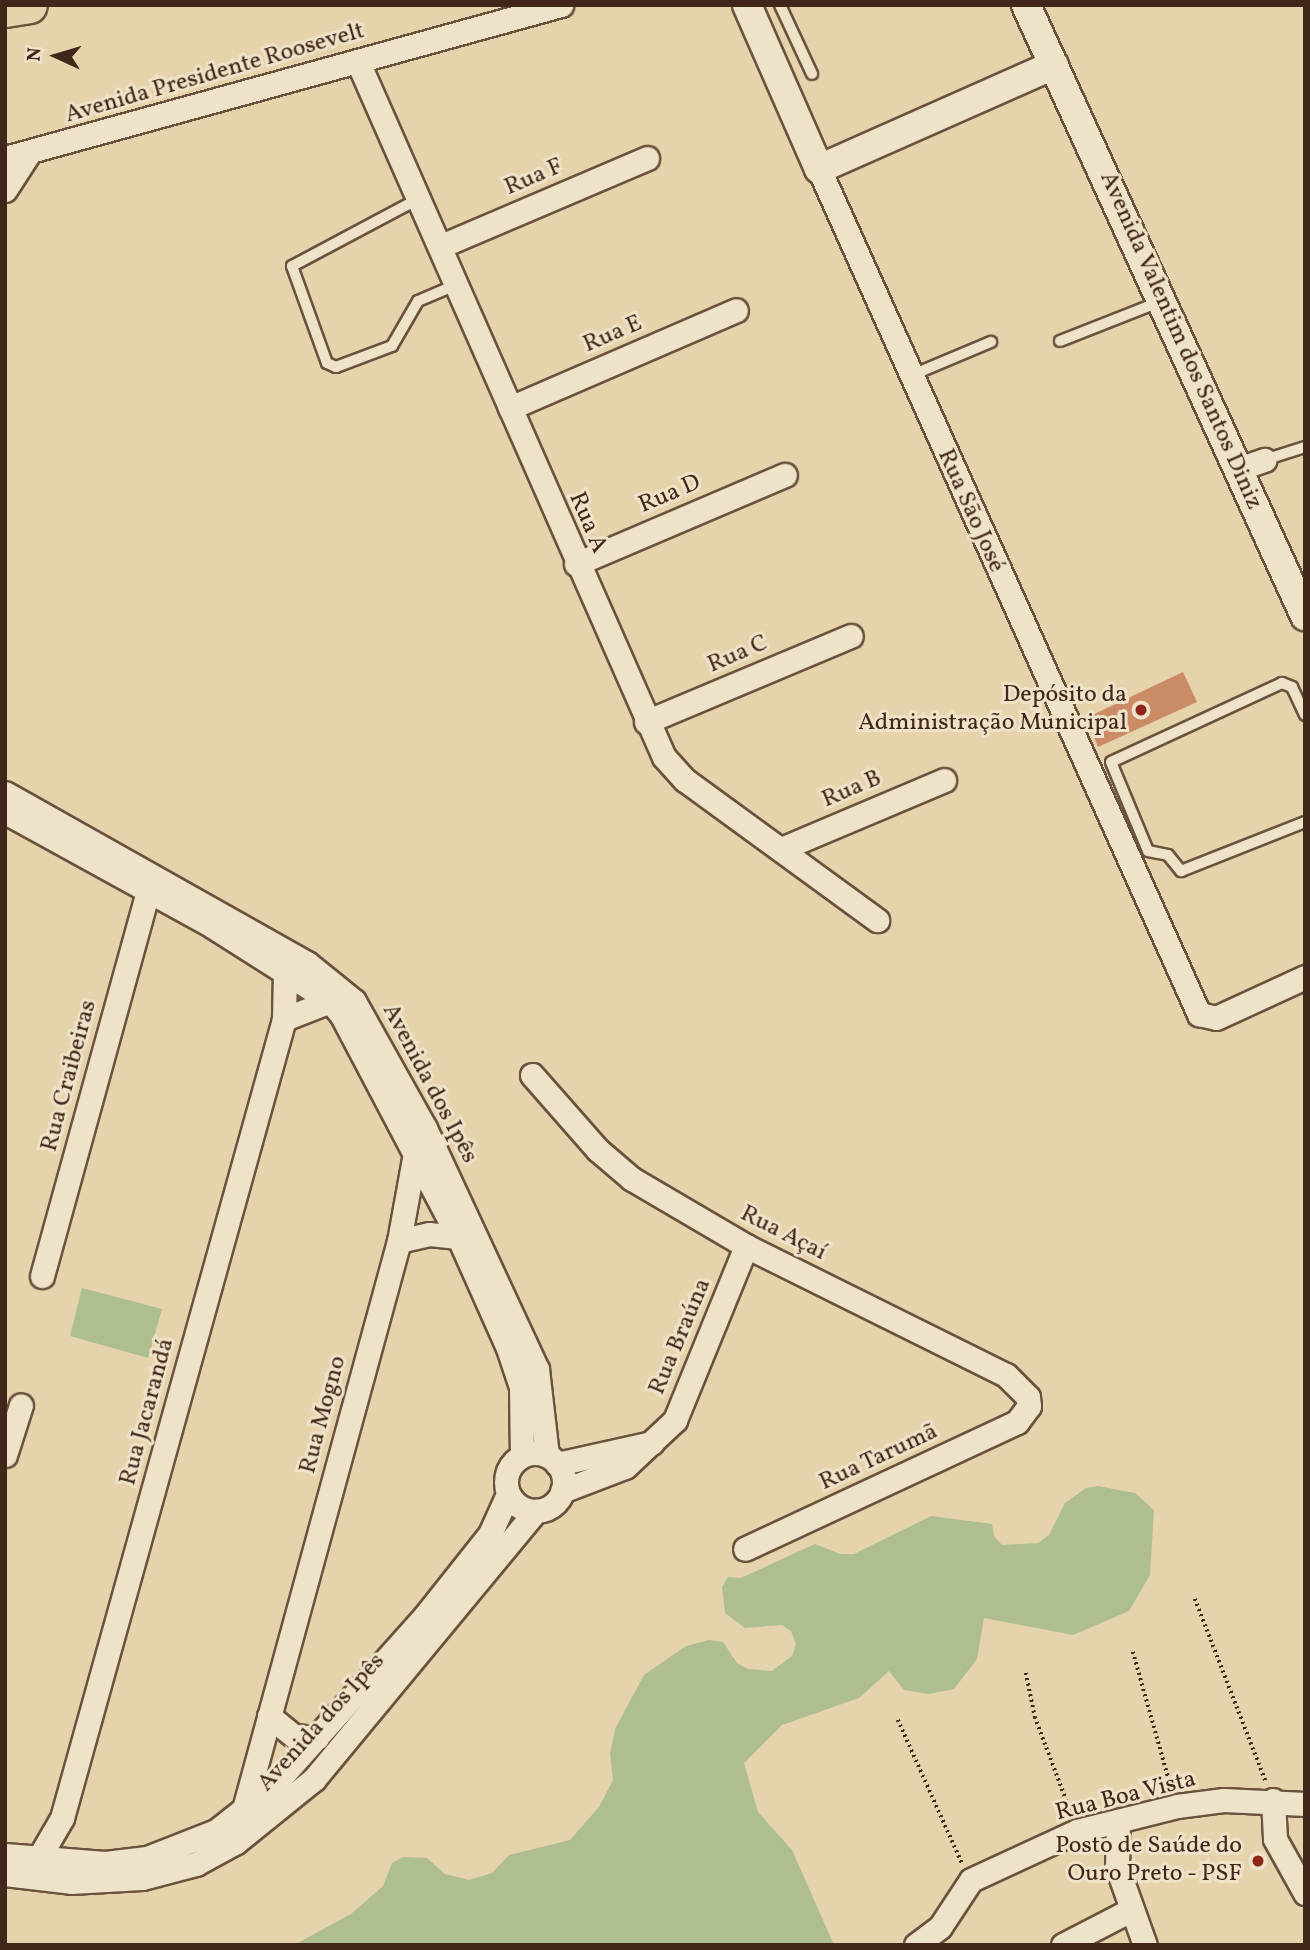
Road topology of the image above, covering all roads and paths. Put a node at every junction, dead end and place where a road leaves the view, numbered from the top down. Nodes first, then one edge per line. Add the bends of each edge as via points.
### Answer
1 (29, 5) edge
2 (561, 5) edge
3 (747, 5) edge
4 (779, 5) edge
5 (1027, 5) edge
6 (5, 9) edge
7 (358, 62) junction
8 (1054, 65) junction
9 (813, 74) dead end
10 (29, 153) junction
11 (5, 158) edge
12 (647, 158) dead end
13 (819, 169) junction
14 (5, 190) edge
15 (421, 198) junction
16 (442, 246) junction
17 (458, 284) junction
18 (1163, 300) junction
19 (737, 310) dead end
20 (1060, 341) dead end
21 (991, 342) dead end
22 (910, 376) junction
23 (510, 408) junction
24 (1305, 447) edge
25 (1251, 465) junction
26 (785, 475) dead end
27 (576, 564) junction
28 (1305, 616) edge
29 (851, 636) dead end
30 (1305, 715) edge
31 (646, 722) junction
32 (944, 780) dead end
33 (5, 793) edge
34 (15, 816) edge
35 (1305, 822) edge
36 (5, 835) edge
37 (781, 849) junction
38 (148, 891) junction
39 (877, 920) dead end
40 (285, 973) junction
41 (1305, 977) edge
42 (330, 1001) junction
43 (284, 1019) junction
44 (532, 1075) dead end
45 (425, 1128) junction
46 (414, 1150) junction
47 (468, 1238) junction
48 (399, 1241) junction
49 (746, 1246) junction
50 (42, 1276) dead end
51 (21, 1405) dead end
52 (1029, 1406) joint
53 (654, 1442) junction
54 (5, 1455) edge
55 (523, 1455) junction
56 (552, 1459) junction
57 (562, 1491) junction
58 (508, 1494) junction
59 (536, 1511) junction
60 (745, 1549) dead end
61 (1195, 1599) dead end
62 (1133, 1652) dead end
63 (1026, 1674) dead end
64 (269, 1716) junction
65 (898, 1720) dead end
66 (317, 1738) junction
67 (1273, 1800) junction
68 (1305, 1804) edge
69 (1177, 1806) junction
70 (244, 1809) junction
71 (62, 1818) junction
72 (1118, 1821) junction
73 (1077, 1831) junction
74 (5, 1856) edge
75 (37, 1861) junction
76 (79, 1863) junction
77 (5, 1874) edge
78 (971, 1880) junction
79 (1305, 1893) edge
80 (1129, 1911) junction
81 (916, 1945) edge
82 (1063, 1945) edge
83 (1144, 1945) edge

1 - 6 main road
2 - 7 street, Avenida Presidente Roosevelt
3 - 13 street, Rua São José
4 - 9 lane
5 - 8 street, Avenida Valentim dos Santos Diniz
7 - 10 street, Avenida Presidente Roosevelt
7 - 15 street, Rua A
8 - 13 street
8 - 18 street, Avenida Valentim dos Santos Diniz
10 - 11 street, Avenida Presidente Roosevelt
10 - 14 street
12 - 16 street, Rua F
13 - 22 street, Rua São José
15 - 16 street, Rua A
15 - 17 lane via 292,266 327,363 336,367 391,346 418,301
16 - 17 street, Rua A
17 - 23 street, Rua A
18 - 20 lane
18 - 25 street, Avenida Valentim dos Santos Diniz
19 - 23 street, Rua E
21 - 22 lane
22 - 41 street, Rua São José via 1199,1014 1216,1018
23 - 27 street, Rua A
24 - 25 lane
25 - 28 street, Avenida Valentim dos Santos Diniz
26 - 27 street, Rua D
27 - 31 street, Rua A
29 - 31 street, Rua C
30 - 35 lane via 1292,687 1282,683 1111,762 1148,851 1168,855 1181,871
31 - 37 street, Rua A via 664,757 685,780
32 - 37 street, Rua B
33 - 45 street, Avenida dos Ipês via 149,871 336,984 354,1001 377,1037
34 - 36 street
34 - 38 street, Avenida dos Ipês
37 - 39 street, Rua A
38 - 40 street, Avenida dos Ipês
38 - 50 street, Rua Craibeiras
40 - 42 street, Avenida dos Ipês
40 - 43 street, Rua Jacarandá
42 - 43 street
42 - 46 street, Avenida dos Ipês via 358,1040
43 - 71 street, Rua Jacarandá
44 - 49 street, Rua Açaí via 598,1150 632,1179
45 - 46 street, Rua Mogno
45 - 47 street, Avenida dos Ipês
46 - 47 street, Avenida dos Ipês
46 - 48 street, Rua Mogno
47 - 48 street via 429,1234
47 - 55 street, Avenida dos Ipês via 521,1387
47 - 56 street, Avenida dos Ipês via 537,1369
48 - 64 street, Rua Mogno
49 - 52 street, Rua Açaí via 1006,1375 1021,1386
49 - 53 street, Rua Braúna via 691,1386 675,1420
51 - 54 street
52 - 60 street, Rua Tarumã via 1017,1422
53 - 56 street
53 - 57 street, Rua Braúna via 625,1467
55 - 56 street
55 - 58 street, Avenida dos Ipês via 507,1472
56 - 57 street, Avenida dos Ipês
57 - 59 street, Avenida dos Ipês via 548,1508
58 - 59 street via 525,1510
58 - 66 street, Avenida dos Ipês via 477,1550
59 - 77 street, Avenida dos Ipês via 314,1779 236,1842 196,1864 142,1878 71,1882
61 - 67 path
62 - 69 path
63 - 73 path via 1035,1717
64 - 66 street via 294,1736
64 - 70 street, Rua Mogno
65 - 78 path via 916,1768
66 - 70 street, Avenida dos Ipês via 273,1786
67 - 68 street, Rua Boa Vista
67 - 69 street, Rua Boa Vista
67 - 79 street via 1275,1839
69 - 72 street, Rua Boa Vista
70 - 76 street, Avenida dos Ipês via 216,1831 147,1858
71 - 75 street, Rua Jacarandá
71 - 76 street
72 - 73 street, Rua Boa Vista
72 - 80 street via 1116,1867
73 - 78 street, Rua Boa Vista
74 - 75 street, Avenida dos Ipês
75 - 76 street, Avenida dos Ipês
78 - 81 street via 940,1927
80 - 82 street
80 - 83 street

